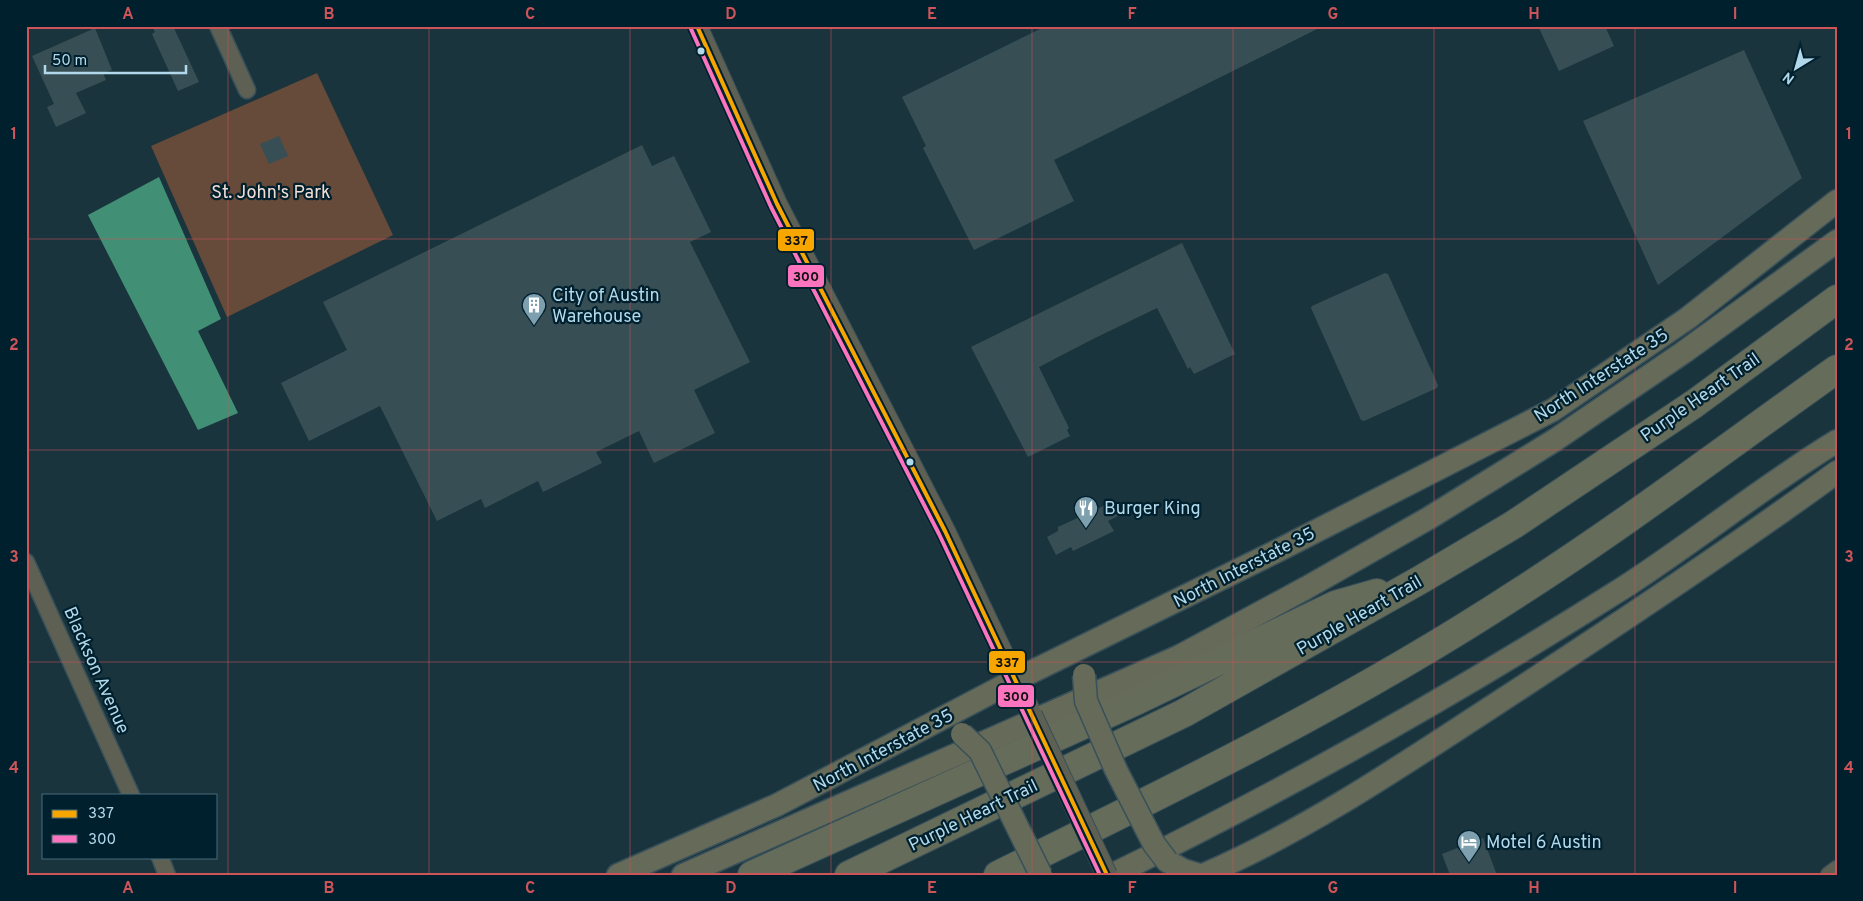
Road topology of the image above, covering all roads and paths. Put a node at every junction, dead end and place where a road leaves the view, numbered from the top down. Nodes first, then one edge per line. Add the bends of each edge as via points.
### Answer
1 (218, 26) edge
2 (697, 26) edge
3 (247, 90) dead end
4 (1837, 201) edge
5 (1837, 241) edge
6 (1837, 299) edge
7 (1837, 368) edge
8 (1837, 441) edge
9 (1837, 472) edge
10 (1837, 476) edge
11 (1814, 489) junction
12 (26, 562) edge
13 (1420, 580) junction
14 (1106, 636) junction
15 (1015, 680) junction
16 (933, 725) junction
17 (131, 794) edge
18 (160, 858) edge
19 (1837, 869) edge
20 (168, 875) edge
21 (618, 875) edge
22 (682, 875) edge
23 (752, 875) edge
24 (848, 875) edge
25 (998, 875) edge
26 (1041, 875) edge
27 (1107, 875) edge
28 (1112, 875) edge
29 (1199, 875) edge
30 (1203, 875) edge
31 (1830, 875) edge

1 - 3 street
2 - 15 street via 777,204 945,531
4 - 14 main road, North Interstate 35 via 1688,318 1553,410
5 - 22 main road via 1555,440 1429,518 1298,592 1180,656
6 - 13 highway, Purple Heart Trail via 1694,404 1513,525
7 - 25 highway via 1616,527 1450,635 1265,741
8 - 28 main road via 1626,586 1500,665 1217,824
9 - 11 main road
10 - 11 street
11 - 30 main road via 1724,553 1384,778 1256,852
12 - 17 street, Blackson Avenue
13 - 23 highway via 1335,605 1138,700
13 - 24 highway, Purple Heart Trail via 1184,713
14 - 15 main road, North Interstate 35
14 - 29 main road, bridge via 1084,675 1086,701 1116,770 1154,844 1167,861
15 - 16 main road, North Interstate 35
15 - 27 street, bridge
16 - 21 main road, North Interstate 35 via 777,805
16 - 26 main road, bridge via 962,734 980,751
18 - 20 street
19 - 31 street

